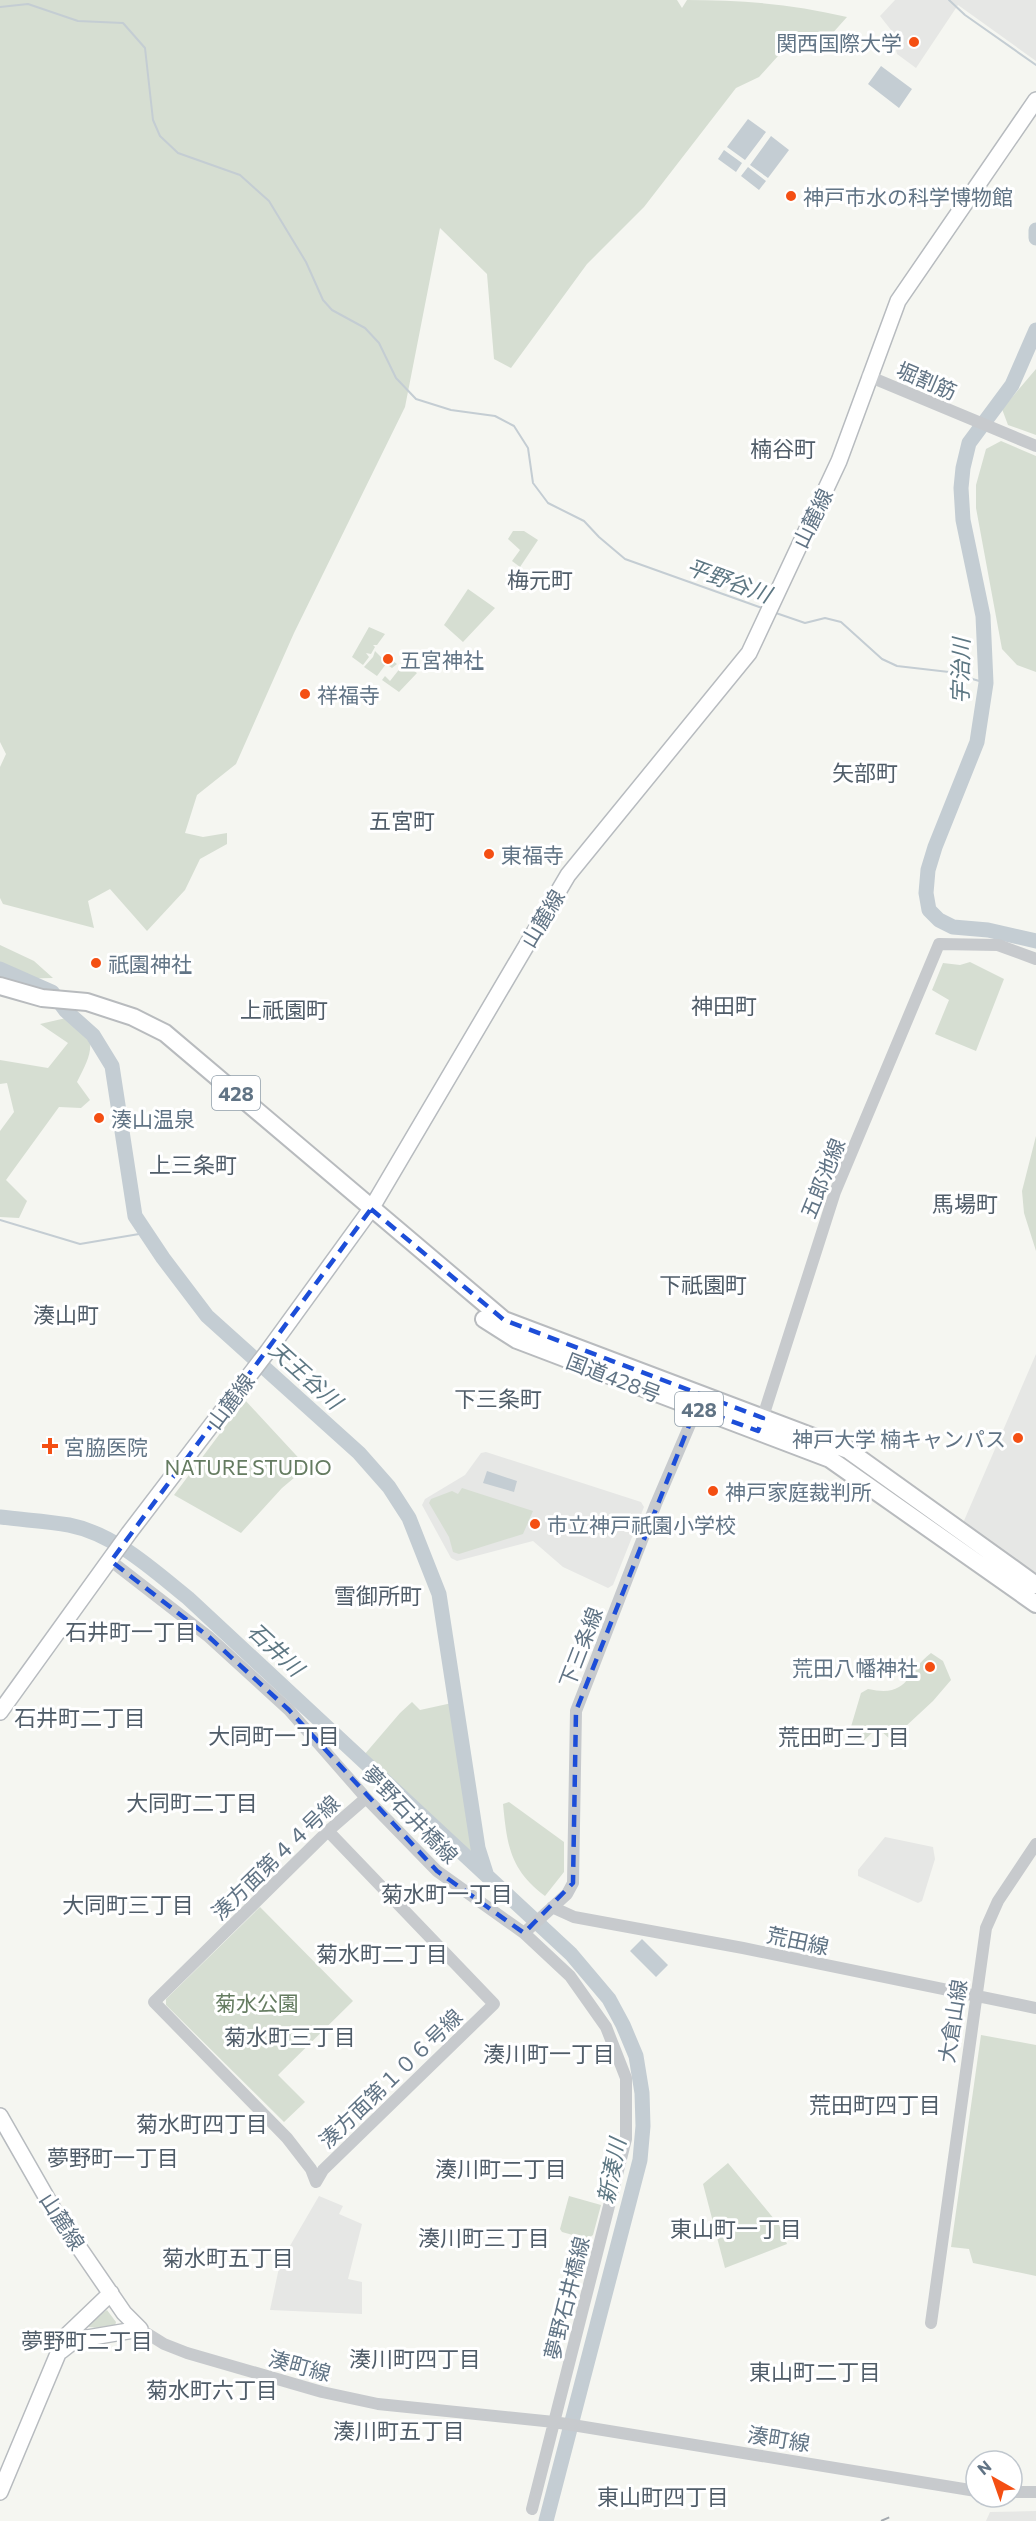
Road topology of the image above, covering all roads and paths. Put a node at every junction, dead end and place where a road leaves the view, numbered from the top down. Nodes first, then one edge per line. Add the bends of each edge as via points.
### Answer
1 (1036, 100) edge
2 (868, 376) junction
3 (1036, 446) edge
4 (1036, 959) edge
5 (0, 986) edge
6 (371, 1209) junction
7 (700, 1402) junction
8 (760, 1424) junction
9 (118, 1550) junction
10 (1036, 1585) edge
11 (1036, 1604) edge
12 (0, 1712) edge
13 (366, 1798) junction
14 (328, 1832) junction
15 (1036, 1844) edge
16 (552, 1907) junction
17 (527, 1930) junction
18 (976, 1997) junction
19 (1036, 2008) edge
20 (0, 2116) edge
21 (316, 2182) joint
22 (111, 2293) junction
23 (931, 2323) dead end
24 (140, 2329) junction
25 (58, 2354) junction
26 (565, 2424) junction
27 (964, 2489) edge
28 (0, 2492) edge
29 (532, 2509) dead end

1 - 2 main road, 山麓線 via 898,301
2 - 3 street, 堀割筋
2 - 6 main road, 山麓線 via 839,460 749,653 568,875
4 - 8 street, 五郎池線 via 998,945 939,944 836,1192
5 - 6 highway, 国道428号 / 428 via 50,1000 87,1002 133,1017 165,1033
6 - 7 highway, 国道428号 / 428 via 389,1237 511,1338
6 - 9 main road, 山麓線
7 - 8 highway, 国道428号 / 428
7 - 16 street, 下三条線 via 576,1711 573,1883
8 - 10 highway, 国道428号 / 428 via 848,1450
8 - 11 highway, 国道428号 / 428 via 830,1459
9 - 12 main road, 山麓線
9 - 13 street, 夢野石井橋線 via 290,1710
13 - 14 street, 湊方面第４４号線
13 - 17 street, 夢野石井橋線 via 437,1871
14 - 21 street, 湊方面第４４号線 via 154,2001 287,2138
14 - 21 street, 湊方面第１０６号線 via 494,2004 323,2170
15 - 18 street, 大倉山線 via 998,1901 986,1928
16 - 17 street, 下三条線
16 - 18 street, 荒田線 via 574,1917
17 - 26 street, 夢野石井橋線 via 570,1976 606,2027 626,2078 628,2103 626,2139
18 - 19 street, 荒田線
18 - 23 street, 大倉山線
20 - 22 main road, 山麓線 via 56,2214
22 - 24 main road, 山麓線
22 - 25 main road via 64,2337
24 - 25 main road via 75,2340
24 - 26 street, 湊町線 via 187,2353 322,2392 378,2404
25 - 28 main road
26 - 27 street, 湊町線
26 - 29 street, 夢野石井橋線

